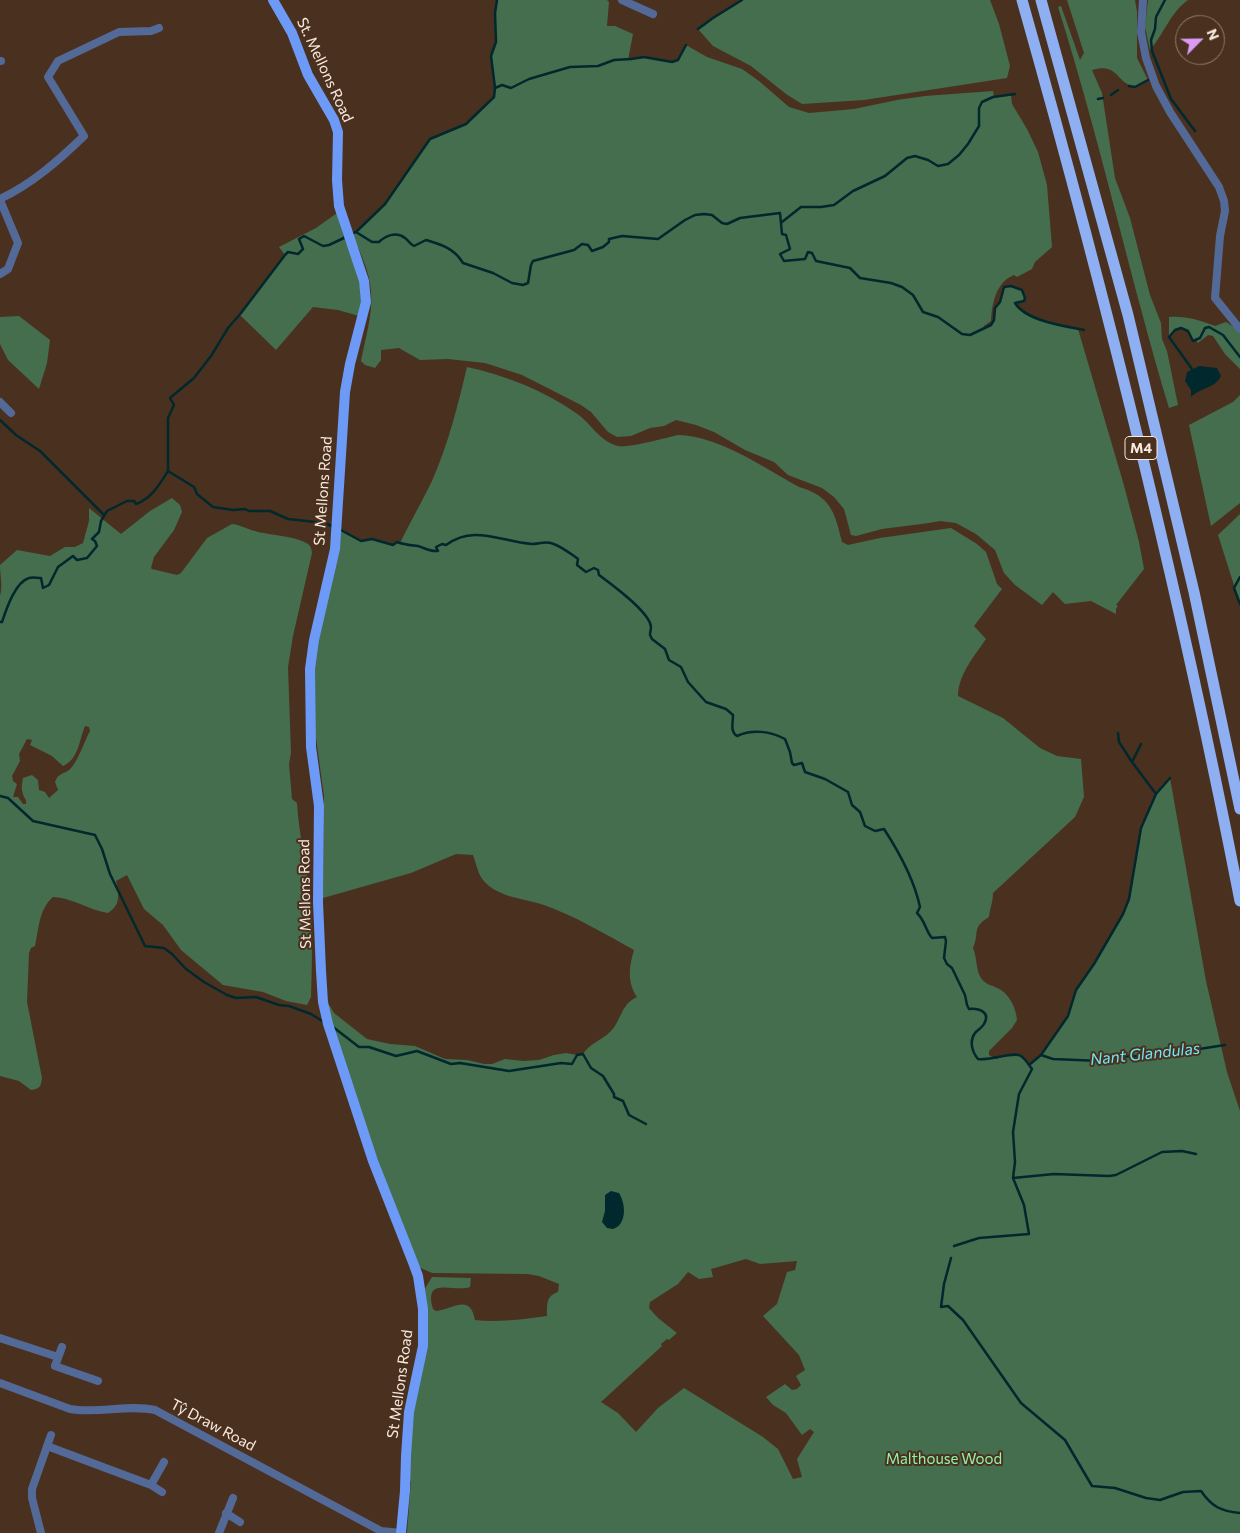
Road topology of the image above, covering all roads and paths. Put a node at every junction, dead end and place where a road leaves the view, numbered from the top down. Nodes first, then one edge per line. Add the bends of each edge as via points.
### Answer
1 (273, 0) edge
2 (622, 0) edge
3 (1022, 0) edge
4 (1041, 0) edge
5 (1143, 0) edge
6 (653, 14) dead end
7 (159, 28) dead end
8 (0, 200) edge
9 (351, 243) joint
10 (0, 274) edge
11 (1240, 329) edge
12 (0, 402) edge
13 (11, 413) dead end
14 (1240, 808) edge
15 (1240, 901) edge
16 (0, 1338) edge
17 (62, 1347) dead end
18 (58, 1357) junction
19 (98, 1381) dead end
20 (0, 1383) edge
21 (51, 1435) dead end
22 (47, 1446) junction
23 (164, 1462) dead end
24 (151, 1486) junction
25 (162, 1492) dead end
26 (233, 1498) dead end
27 (226, 1513) junction
28 (240, 1522) dead end
29 (41, 1533) edge
30 (219, 1533) edge
31 (401, 1533) edge

1 - 9 main road, St. Mellons Road via 336,126 339,206
2 - 6 street
3 - 15 highway, M4 via 1144,462
4 - 14 highway, M4 via 1130,325 1194,592
5 - 11 street via 1142,32 1146,58 1156,86 1219,187 1224,201 1215,298
7 - 8 street via 119,32 53,66 48,77 84,136 56,163
8 - 10 street via 18,243 8,269
9 - 31 main road, St Mellons Road via 364,281 366,302 345,392 336,542 310,669 311,747 319,806 318,902 323,1002 373,1161 418,1276 423,1309 423,1346 409,1412
12 - 13 street
16 - 18 street
17 - 18 street
18 - 19 street via 55,1366
20 - 31 street, Tŷ Draw Road via 70,1409 155,1410 381,1531
21 - 22 street
22 - 24 street
22 - 29 street via 32,1489
23 - 24 street
24 - 25 street
26 - 27 street
27 - 28 street
27 - 30 street

